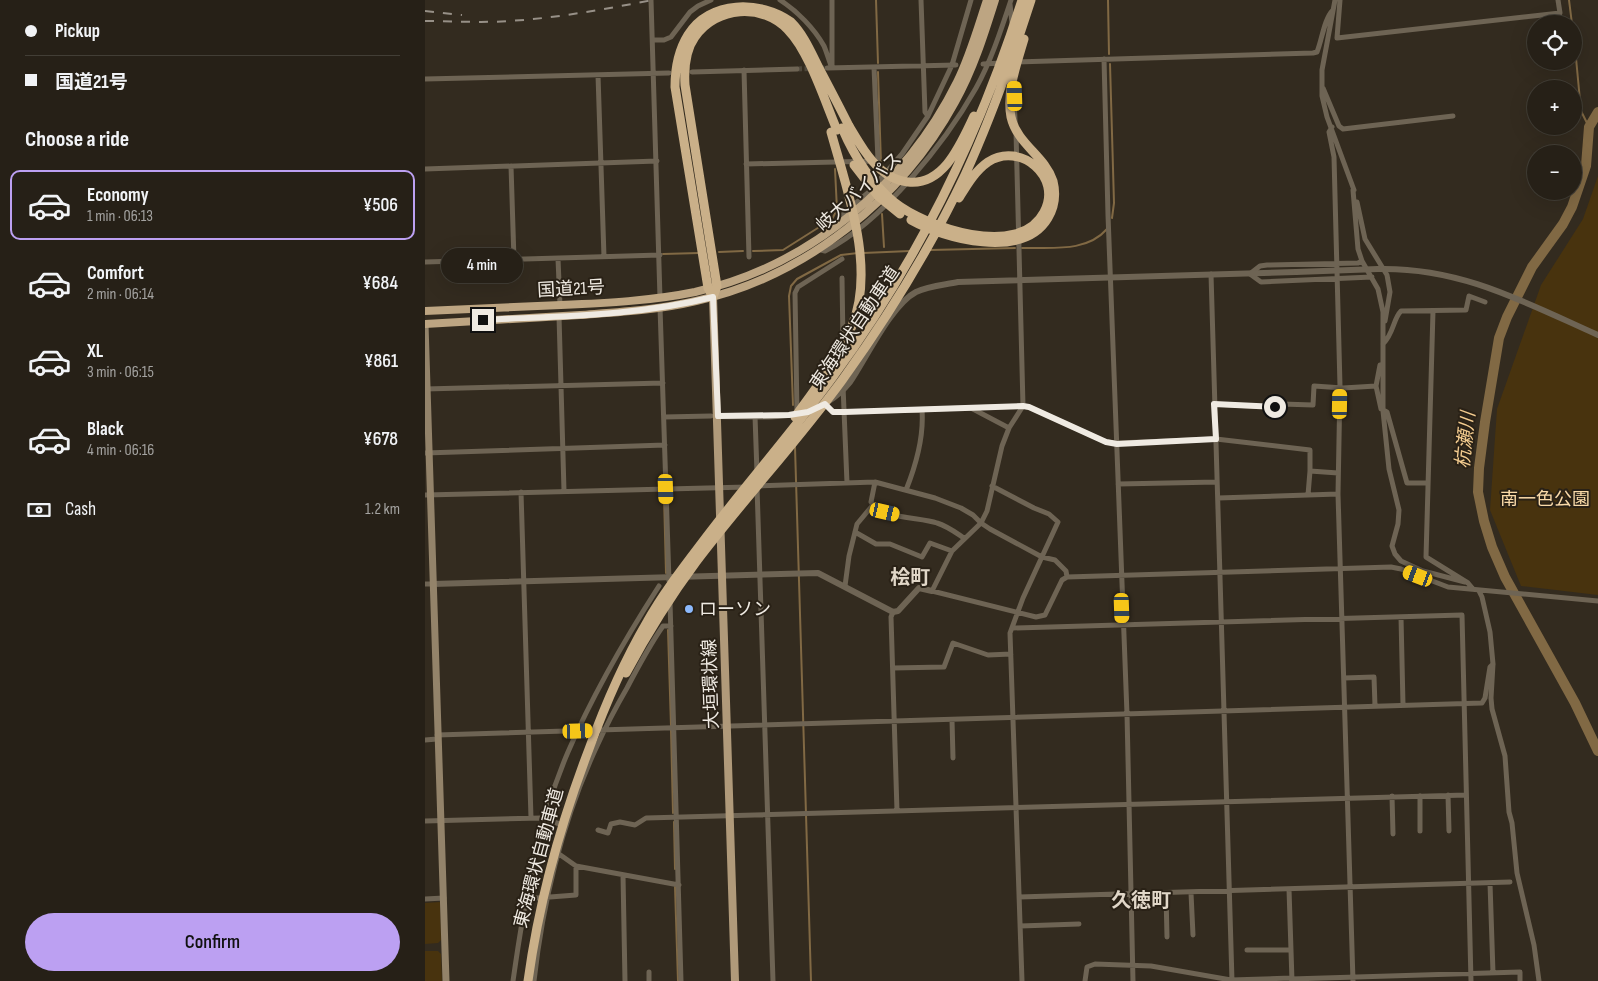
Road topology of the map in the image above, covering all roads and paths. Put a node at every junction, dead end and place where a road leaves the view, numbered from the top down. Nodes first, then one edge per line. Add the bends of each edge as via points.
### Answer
1 (651, 0) edge
2 (711, 0) edge
3 (781, 0) edge
4 (832, 0) edge
5 (921, 0) edge
6 (971, 0) edge
7 (987, 0) edge
8 (995, 0) edge
9 (1020, 0) edge
10 (1033, 0) edge
11 (1335, 0) edge
12 (1340, 0) edge
13 (1559, 0) edge
14 (1011, 2) edge
15 (1333, 10) junction
16 (653, 40) junction
17 (1105, 59) junction
18 (812, 62) junction
19 (1013, 62) junction
20 (985, 64) junction
21 (954, 65) junction
22 (923, 66) junction
23 (874, 67) junction
24 (829, 68) junction
25 (797, 69) tunnel mouth
26 (744, 70) junction
27 (691, 72) dead end
28 (654, 73) junction
29 (669, 73) dead end
30 (598, 75) junction
31 (425, 80) edge
32 (1322, 88) junction
33 (928, 116) junction
34 (1453, 116) dead end
35 (1332, 127) junction
36 (840, 129) junction
37 (657, 161) junction
38 (601, 163) junction
39 (747, 164) junction
40 (511, 166) junction
41 (425, 169) edge
42 (1353, 190) junction
43 (841, 223) junction
44 (817, 249) junction
45 (660, 255) junction
46 (604, 257) junction
47 (749, 257) dead end
48 (558, 259) junction
49 (842, 259) dead end
50 (514, 260) junction
51 (1362, 261) junction
52 (425, 262) edge
53 (1336, 264) junction
54 (1384, 269) junction
55 (1211, 274) junction
56 (1249, 274) junction
57 (1371, 277) junction
58 (842, 278) dead end
59 (1111, 278) junction
60 (1337, 278) junction
61 (1020, 280) junction
62 (712, 287) junction
63 (713, 297) junction
64 (660, 298) junction
65 (1485, 302) dead end
66 (559, 305) junction
67 (660, 307) junction
68 (425, 311) edge
69 (1433, 311) junction
70 (559, 316) junction
71 (886, 317) junction
72 (425, 324) edge
73 (1384, 324) junction
74 (1598, 335) edge
75 (1383, 345) junction
76 (1382, 357) junction
77 (663, 383) junction
78 (561, 385) junction
79 (1340, 386) junction
80 (1376, 386) junction
81 (426, 389) edge
82 (843, 391) junction
83 (825, 404) junction
84 (1214, 404) junction
85 (1023, 406) junction
86 (971, 408) junction
87 (922, 410) junction
88 (1383, 411) junction
89 (844, 412) junction
90 (797, 414) junction
91 (714, 416) junction
92 (755, 416) junction
93 (664, 418) junction
94 (1009, 428) junction
95 (1216, 439) junction
96 (1117, 444) junction
97 (665, 445) junction
98 (563, 448) junction
99 (427, 453) edge
100 (1310, 471) junction
101 (1339, 474) junction
102 (875, 482) junction
103 (1217, 482) junction
104 (847, 483) junction
105 (1427, 483) junction
106 (1118, 484) junction
107 (757, 486) junction
108 (993, 486) junction
109 (720, 488) junction
110 (666, 489) junction
111 (564, 490) junction
112 (906, 490) junction
113 (521, 492) junction
114 (1338, 494) junction
115 (428, 495) edge
116 (1308, 495) junction
117 (1217, 498) junction
118 (730, 506) junction
119 (873, 506) junction
120 (981, 523) junction
121 (855, 532) junction
122 (964, 538) junction
123 (952, 551) junction
124 (1041, 557) junction
125 (1340, 570) junction
126 (1220, 572) junction
127 (760, 573) junction
128 (722, 575) junction
129 (1121, 576) junction
130 (669, 577) junction
131 (1067, 577) junction
132 (523, 581) junction
133 (1465, 582) junction
134 (425, 584) edge
135 (433, 584) junction
136 (659, 586) dead end
137 (845, 586) junction
138 (1476, 590) junction
139 (932, 591) junction
140 (1598, 602) edge
141 (893, 612) junction
142 (1017, 612) junction
143 (1401, 617) junction
144 (1342, 618) junction
145 (1221, 622) junction
146 (1123, 625) junction
147 (633, 626) junction
148 (671, 626) junction
149 (1012, 628) junction
150 (654, 638) junction
151 (1011, 654) junction
152 (1493, 664) junction
153 (893, 668) junction
154 (1344, 678) junction
155 (1464, 704) junction
156 (1403, 705) junction
157 (1375, 706) junction
158 (1345, 707) junction
159 (1223, 710) junction
160 (1127, 714) junction
161 (1013, 718) junction
162 (952, 720) junction
163 (894, 721) junction
164 (765, 725) junction
165 (727, 726) junction
166 (673, 728) junction
167 (604, 730) junction
168 (578, 731) junction
169 (528, 733) junction
170 (437, 737) junction
171 (425, 740) edge
172 (591, 745) junction
173 (953, 758) dead end
174 (1466, 794) junction
175 (1448, 795) junction
176 (1392, 796) junction
177 (1420, 796) junction
178 (1347, 797) junction
179 (1226, 801) junction
180 (1128, 804) junction
181 (1016, 808) junction
182 (897, 811) junction
183 (767, 815) junction
184 (730, 816) junction
185 (531, 818) junction
186 (676, 818) junction
187 (545, 819) junction
188 (425, 821) edge
189 (441, 821) junction
190 (567, 826) junction
191 (598, 830) dead end
192 (1449, 831) dead end
193 (1421, 832) dead end
194 (1393, 834) dead end
195 (559, 854) junction
196 (576, 866) junction
197 (623, 875) junction
198 (1510, 882) dead end
199 (1489, 883) junction
200 (1469, 884) junction
201 (679, 885) junction
202 (1351, 886) junction
203 (1289, 889) junction
204 (1229, 892) junction
205 (1191, 893) junction
206 (1132, 894) junction
207 (1165, 894) junction
208 (527, 896) junction
209 (548, 896) junction
210 (1019, 897) junction
211 (444, 898) junction
212 (425, 899) edge
213 (1079, 924) dead end
214 (1020, 926) junction
215 (1193, 935) dead end
216 (1167, 937) dead end
217 (1247, 950) dead end
218 (1290, 950) junction
219 (1133, 965) junction
220 (649, 972) dead end
221 (1493, 973) junction
222 (1471, 974) junction
223 (1425, 978) edge
224 (1291, 979) edge
225 (1320, 979) edge
226 (1353, 979) edge
227 (1269, 980) edge
228 (446, 981) edge
229 (513, 981) edge
230 (528, 981) edge
231 (534, 981) edge
232 (625, 981) edge
233 (649, 981) edge
234 (681, 981) edge
235 (735, 981) edge
236 (773, 981) edge
237 (1022, 981) edge
238 (1085, 981) edge
239 (1133, 981) edge
240 (1232, 981) edge
241 (1471, 981) edge
242 (1520, 981) edge
243 (1539, 981) edge

1 - 16 street
2 - 16 street via 690,12 671,38
3 - 24 street via 810,26 823,45
4 - 24 street
5 - 22 street
6 - 21 street
7 - 43 highway, 岐大バイパス via 959,79 937,119 893,177
8 - 44 highway, 岐大バイパス via 965,82 931,141 883,196
9 - 36 highway, bridge via 973,118 949,162 936,175 913,182 888,175
9 - 118 highway, 東海環状自動車道, bridge via 971,137 922,238 896,283 833,376
10 - 36 highway, bridge via 1010,99 1011,117 1018,134 1045,165 1054,188 1051,212 1036,231 1010,241 984,242 958,239 924,227 889,206 869,186 847,154
10 - 71 highway, 東海環状自動車道, bridge via 965,175
11 - 15 street
12 - 13 street via 1337,38 1560,13
14 - 19 street
14 - 20 street
15 - 17 street via 1321,32 1317,52 1313,53
15 - 32 street via 1322,70
16 - 28 street
17 - 19 street
17 - 59 street
18 - 36 highway
18 - 36 highway
18 - 62 highway via 789,31 774,18 755,12 736,12 717,18 701,29 690,46 685,85
19 - 20 street
19 - 61 street
20 - 44 street via 962,111 906,185 856,230 825,250
21 - 22 street
21 - 33 street
22 - 23 street
22 - 33 street via 925,112
23 - 24 street
23 - 39 street via 878,161
25 - 26 street
26 - 27 street
26 - 39 street
28 - 29 street
28 - 30 street
28 - 37 street
30 - 31 street
30 - 38 street
32 - 34 street via 1343,129
32 - 35 street via 1323,104
33 - 43 street via 902,154 869,192 844,213
35 - 42 street
35 - 53 street via 1329,132 1334,157
36 - 71 highway, bridge via 860,164 883,192 915,216 926,222 940,227 947,229 985,236 1021,231 1034,224 1044,212 1048,186 1038,168 1019,157 1003,156 984,165 965,188 944,224 940,232 936,240 927,256 905,292
36 - 118 highway, bridge via 862,261 862,286 853,326 801,408
37 - 38 street
37 - 45 street
38 - 40 street
38 - 46 street
39 - 47 street
40 - 41 street
40 - 50 street
42 - 51 street via 1356,242
42 - 54 street via 1356,191 1365,239
43 - 62 highway, 岐大バイパス via 774,264
44 - 63 highway, 岐大バイパス via 777,272
45 - 46 street
45 - 64 street
46 - 48 street
48 - 50 street
48 - 66 street
49 - 90 street via 797,287 795,293
50 - 52 street
51 - 53 street
51 - 57 street
53 - 56 street via 1267,264
53 - 60 street
54 - 56 street, bridge
54 - 73 street via 1390,292
54 - 74 street via 1433,272 1483,285
55 - 56 street
55 - 59 street
55 - 84 street
56 - 60 street via 1261,282
57 - 60 street
57 - 73 street via 1379,289
58 - 82 street
59 - 61 street
59 - 96 street
60 - 79 street
61 - 82 street via 958,282 930,287 905,299
61 - 85 street
62 - 63 highway
62 - 64 highway, 国道21号
63 - 67 highway, 国道21号
63 - 91 main road, 大垣環状線
64 - 66 highway, 国道21号
65 - 69 street via 1469,296 1466,310
66 - 68 highway, 国道21号
67 - 70 highway, 国道21号
67 - 77 street
69 - 75 street via 1401,311 1390,338
69 - 105 street
70 - 72 highway, 国道21号
70 - 78 street
71 - 172 highway, 東海環状自動車道, bridge via 836,388 678,588 634,658
72 - 81 main road
73 - 75 street
75 - 76 street
76 - 80 street
76 - 88 street
77 - 78 street
77 - 93 street
78 - 81 street
78 - 98 street
79 - 80 street
79 - 84 street via 1314,386 1313,405
79 - 101 street
80 - 88 street
81 - 99 main road
82 - 83 street
82 - 89 street
83 - 89 street via 833,412
83 - 90 street
84 - 95 street
85 - 86 street
85 - 94 street
85 - 96 street
86 - 87 street
86 - 94 street
87 - 89 street
87 - 112 street via 919,449
88 - 105 street via 1387,412 1407,483
88 - 133 street via 1389,469 1399,510 1392,546 1395,554 1401,561 1423,571
89 - 104 street
90 - 92 street
91 - 92 street
91 - 93 street
91 - 109 main road, 大垣環状線
92 - 107 street
93 - 97 street
94 - 108 street
95 - 96 street
95 - 100 street via 1310,450
95 - 103 street
96 - 106 street
97 - 98 street
97 - 110 street
98 - 99 street
98 - 111 street
99 - 115 main road
100 - 101 street
100 - 116 street
101 - 114 street
102 - 104 street
102 - 112 street
102 - 119 street
103 - 106 street
103 - 117 street
104 - 107 street
105 - 133 street via 1426,557
106 - 129 street
107 - 109 street
107 - 127 street
108 - 120 street
108 - 124 street via 1049,514 1058,522
109 - 110 street
109 - 128 main road, 大垣環状線
110 - 111 street
110 - 130 street
111 - 113 street
112 - 120 street via 961,508
113 - 115 street
113 - 132 street
114 - 116 street
114 - 125 street
115 - 135 main road
116 - 117 street
117 - 126 street
118 - 172 highway, 東海環状自動車道, bridge via 649,619 617,679
119 - 121 street via 857,524
119 - 122 street via 885,512 935,522
120 - 122 street
120 - 124 street
121 - 123 street via 876,544 890,544 922,557 931,543
121 - 137 street
122 - 123 street
123 - 139 street
124 - 131 street via 1055,560 1066,571
124 - 142 street
125 - 126 street
125 - 138 street via 1391,567 1448,587
125 - 144 street
126 - 129 street
126 - 145 street
127 - 128 street
127 - 137 street via 822,573
127 - 164 street
128 - 130 street
128 - 165 main road, 大垣環状線
129 - 131 street
129 - 146 street
130 - 132 street
130 - 148 street
131 - 142 street via 1062,580 1045,615 1036,617
132 - 135 street
132 - 169 street
133 - 138 street
134 - 135 street
135 - 170 main road
136 - 147 street
137 - 141 street
138 - 140 street
138 - 152 street via 1483,597
139 - 141 street via 919,588 898,611
139 - 142 street
141 - 153 street
142 - 149 street
143 - 144 street
143 - 155 street via 1462,615
143 - 156 street
144 - 145 street
144 - 154 street
145 - 146 street
145 - 159 street
146 - 149 street
146 - 160 street
147 - 150 street
147 - 168 street
148 - 150 street via 663,626
148 - 166 street
149 - 151 street
150 - 167 street
151 - 153 street via 988,655 953,643 944,666
151 - 161 street
152 - 155 street via 1482,703
152 - 243 street via 1492,709 1505,756 1517,873
153 - 163 street
154 - 157 street via 1374,676
154 - 158 street
155 - 156 street
155 - 174 street
156 - 157 street
157 - 158 street
158 - 159 street
158 - 178 street
159 - 160 street
159 - 179 street
160 - 161 street
160 - 180 street
161 - 162 street
161 - 181 street
162 - 163 street
162 - 173 street
163 - 164 street
163 - 182 street
164 - 165 street
164 - 183 street
165 - 166 street
165 - 184 main road, 大垣環状線
166 - 167 street
166 - 186 street
167 - 168 street
167 - 190 street
168 - 169 street
168 - 187 street
169 - 170 street
169 - 185 street
170 - 171 street
170 - 189 main road
172 - 230 highway, 東海環状自動車道, bridge via 551,860
174 - 175 street
174 - 200 street
175 - 177 street
175 - 192 street
176 - 177 street
176 - 178 street
176 - 194 street
177 - 193 street
178 - 179 street
178 - 202 street
179 - 180 street
179 - 204 street
180 - 181 street
180 - 206 street
181 - 182 street
181 - 210 street
182 - 183 street
183 - 184 street
183 - 236 street
184 - 186 street
184 - 235 main road, 大垣環状線
185 - 187 street
185 - 189 street
186 - 191 street via 646,818 635,825 615,822 608,833
186 - 201 street
187 - 190 street
187 - 208 street
188 - 189 street
189 - 211 main road
190 - 195 street
195 - 196 street
195 - 209 street
196 - 197 street
196 - 209 street via 576,895
197 - 201 street
197 - 232 street
198 - 199 street
199 - 200 street
199 - 221 street
200 - 202 street
200 - 222 street
201 - 234 street
202 - 203 street
202 - 226 street
203 - 204 street
203 - 218 street
204 - 205 street
204 - 240 street
205 - 207 street
205 - 215 street
206 - 207 street
206 - 210 street
206 - 219 street
207 - 216 street
208 - 209 street
208 - 229 street
209 - 231 street
210 - 214 street
211 - 212 street
211 - 228 main road
213 - 214 street
214 - 237 street
217 - 218 street
218 - 224 street
219 - 238 street via 1091,965 1087,968
219 - 239 street
219 - 240 street
220 - 233 street
221 - 222 street
221 - 242 street via 1520,972
222 - 223 street
222 - 241 street
223 - 226 street
224 - 225 street
224 - 227 street
225 - 226 street
227 - 240 street

